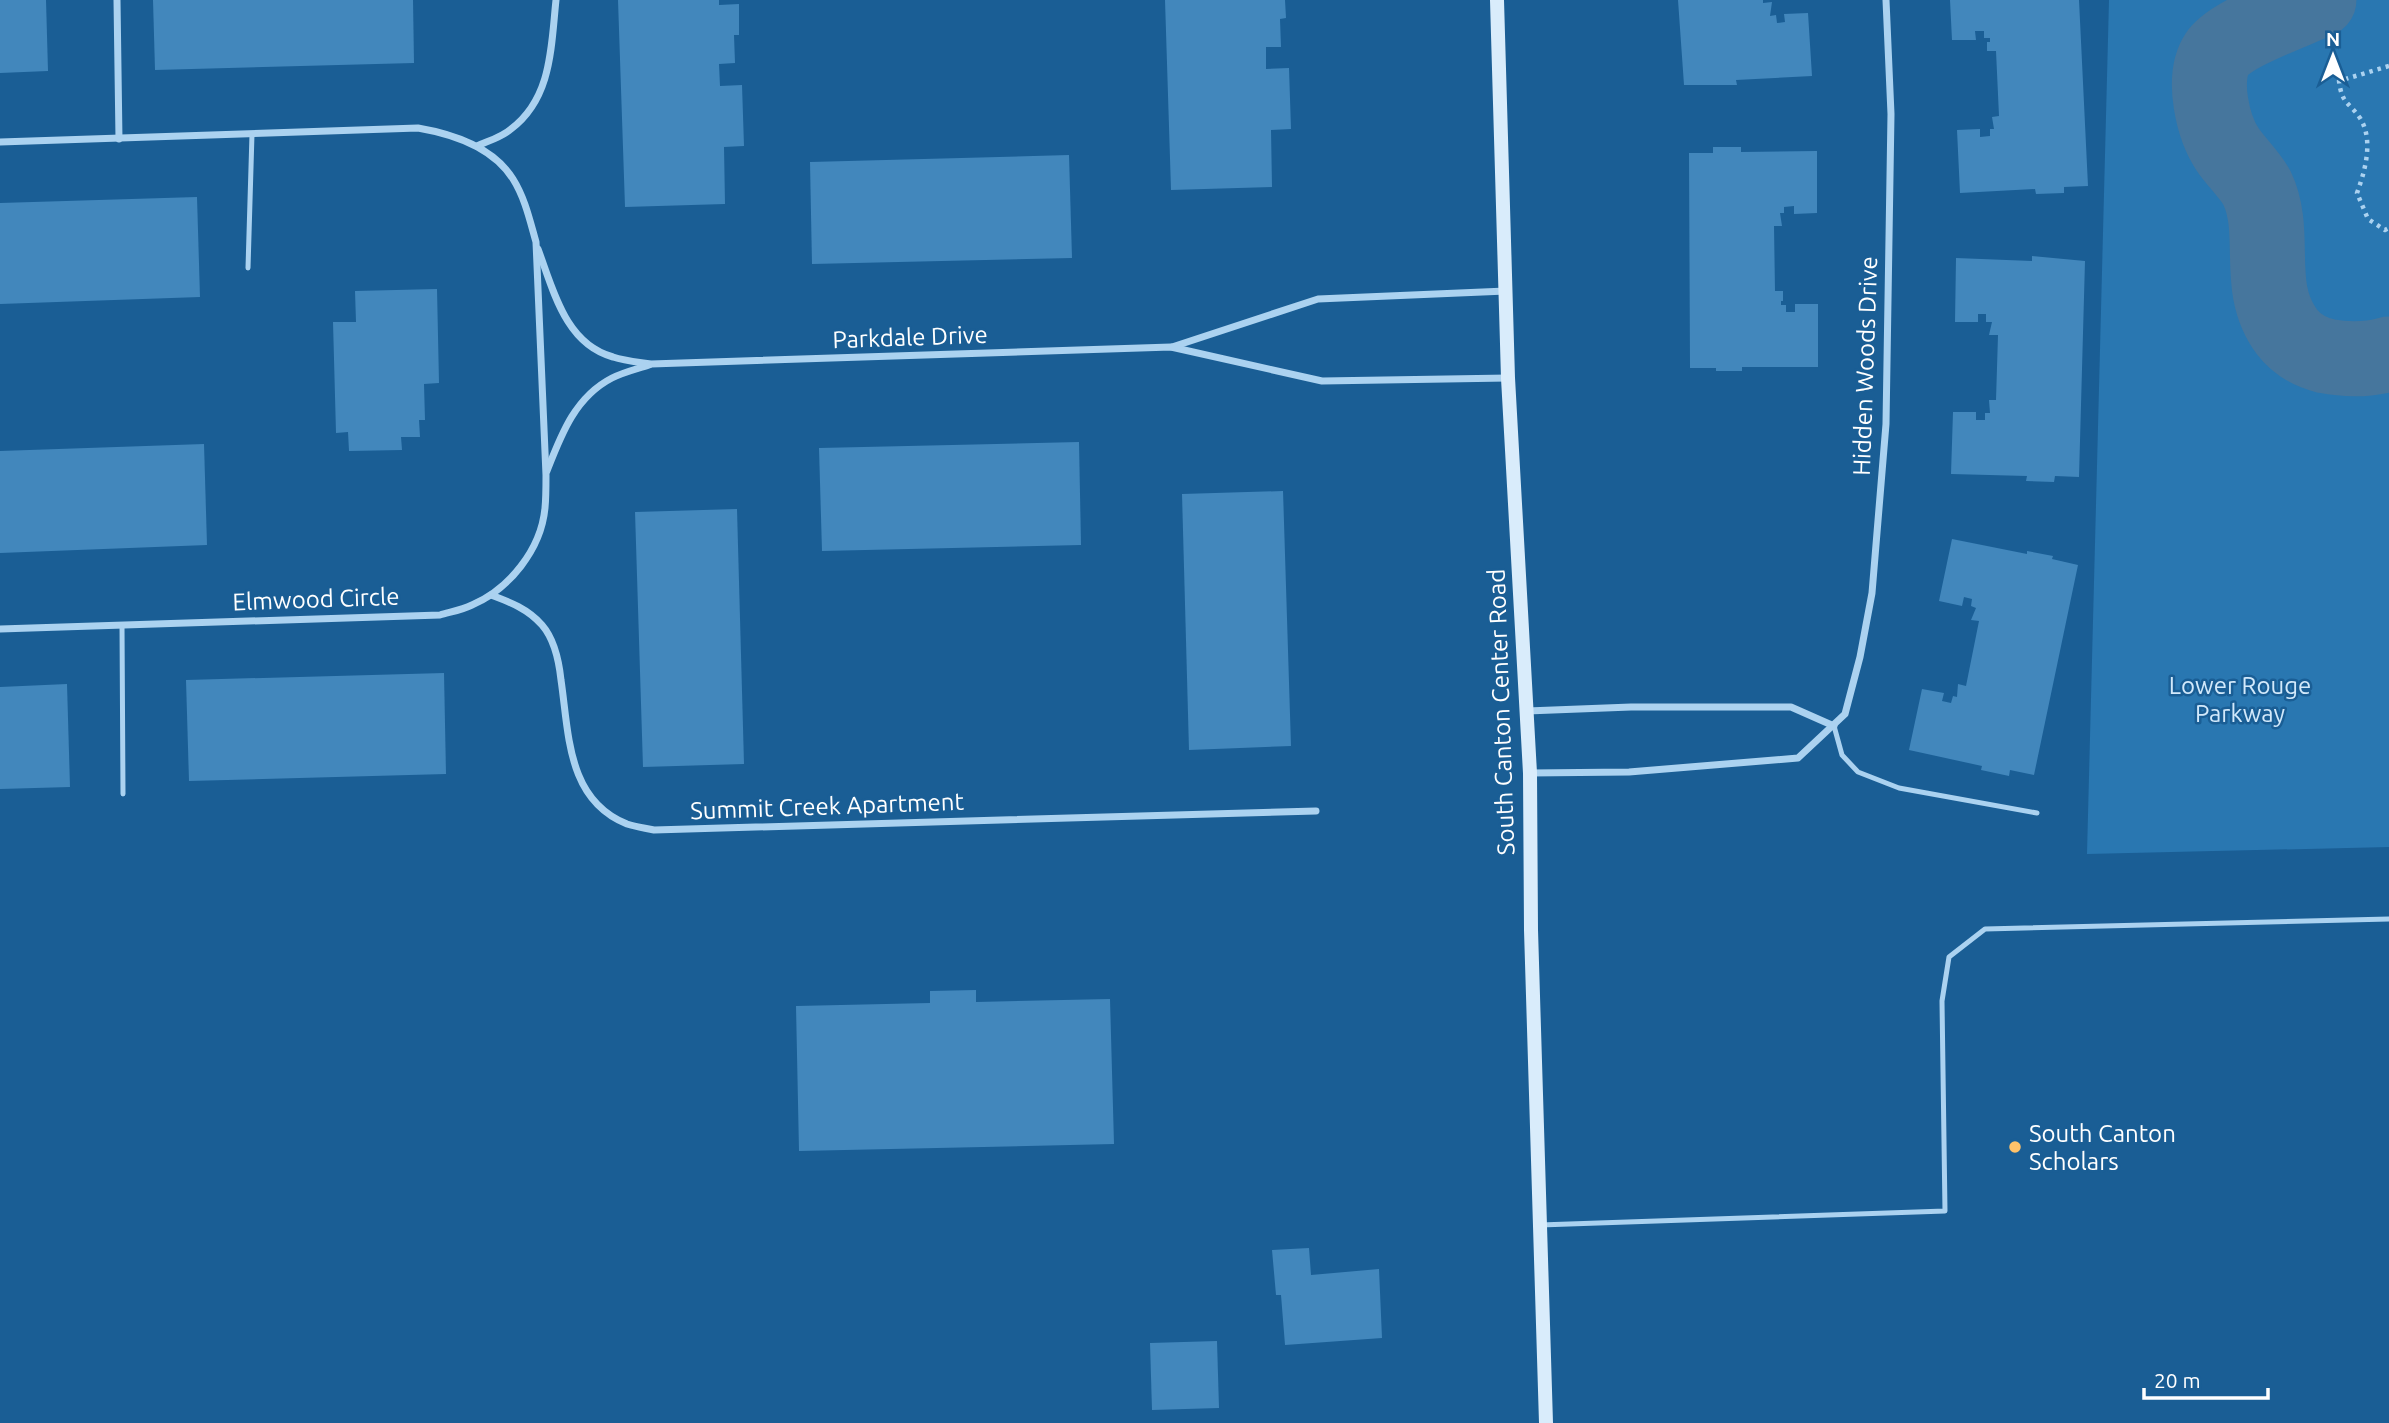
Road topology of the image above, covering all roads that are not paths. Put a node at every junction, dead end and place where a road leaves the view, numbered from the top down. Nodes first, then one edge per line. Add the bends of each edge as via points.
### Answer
1 (117, 0) edge
2 (556, 0) edge
3 (1497, 0) edge
4 (1886, 0) edge
5 (252, 134) junction
6 (119, 139) junction
7 (0, 142) edge
8 (477, 146) junction
9 (536, 242) junction
10 (248, 268) dead end
11 (1507, 291) junction
12 (1171, 347) junction
13 (651, 365) junction
14 (1508, 378) junction
15 (546, 475) junction
16 (491, 595) junction
17 (122, 625) junction
18 (0, 629) edge
19 (1526, 711) junction
20 (1834, 726) junction
21 (1530, 773) junction
22 (123, 794) dead end
23 (1316, 811) dead end
24 (2037, 813) dead end
25 (2389, 919) edge
26 (1539, 1225) junction
27 (1546, 1423) edge

1 - 6 street
2 - 8 street via 545,83 530,110 510,130
3 - 11 main road, South Canton Center Road
4 - 20 street, Hidden Woods Drive via 1891,114 1886,424 1872,593 1844,713
5 - 6 street, Elmwood Circle
5 - 8 street, Elmwood Circle via 418,128 444,132
5 - 10 lane
6 - 7 street, Elmwood Circle
8 - 9 street, Elmwood Circle via 513,179
9 - 13 street, Elmwood Circle via 563,315 576,332 611,357
9 - 15 street, Elmwood Circle
11 - 12 street, Parkdale Drive via 1318,299
11 - 14 main road, South Canton Center Road
12 - 13 street, Parkdale Drive
12 - 14 street, Parkdale Drive via 1322,381
13 - 15 street, Elmwood Circle via 611,378 582,402 564,427
14 - 19 main road, South Canton Center Road
15 - 16 street, Elmwood Circle via 545,511 536,541 515,574
16 - 17 street, Elmwood Circle via 440,615
16 - 23 street, Summit Creek Apartment via 518,605 543,626 558,654 574,766 586,790 604,810 627,824 654,830
17 - 18 street, Elmwood Circle
17 - 22 lane
19 - 20 street via 1791,707
19 - 21 main road, South Canton Center Road
20 - 21 street, Hidden Woods Drive via 1798,758 1629,772
20 - 24 lane via 1842,755 1858,772 1899,788
21 - 26 main road, South Canton Center Road
25 - 26 lane via 1985,929 1949,957 1942,1001 1945,1211
26 - 27 main road, South Canton Center Road

